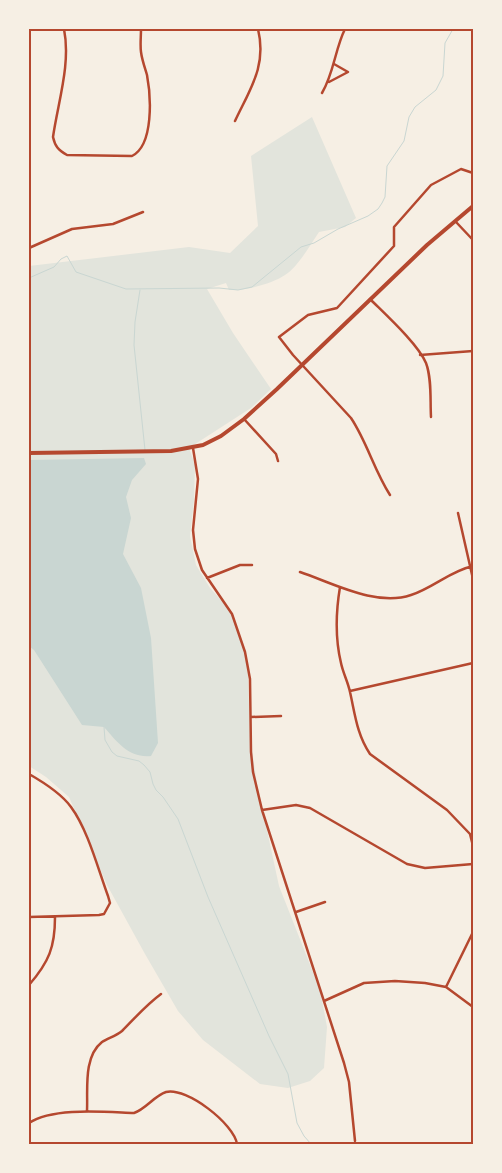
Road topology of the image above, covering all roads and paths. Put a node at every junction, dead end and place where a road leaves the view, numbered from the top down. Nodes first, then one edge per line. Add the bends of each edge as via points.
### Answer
1 (64, 29) edge
2 (141, 29) edge
3 (258, 29) edge
4 (345, 29) edge
5 (334, 64) junction
6 (329, 82) junction
7 (322, 93) dead end
8 (235, 121) dead end
9 (473, 173) edge
10 (473, 206) edge
11 (143, 212) dead end
12 (456, 222) junction
13 (473, 240) edge
14 (29, 248) edge
15 (370, 299) junction
16 (473, 351) edge
17 (420, 355) junction
18 (302, 365) junction
19 (431, 417) dead end
20 (244, 418) junction
21 (194, 448) junction
22 (29, 453) edge
23 (278, 461) dead end
24 (390, 495) dead end
25 (458, 513) dead end
26 (252, 565) dead end
27 (472, 566) edge
28 (300, 572) dead end
29 (208, 578) junction
30 (473, 579) edge
31 (340, 586) junction
32 (473, 663) edge
33 (350, 691) junction
34 (281, 716) dead end
35 (251, 717) junction
36 (29, 774) edge
37 (262, 810) junction
38 (473, 846) edge
39 (473, 864) edge
40 (325, 902) dead end
41 (296, 912) junction
42 (29, 917) edge
43 (55, 917) junction
44 (473, 932) edge
45 (29, 985) edge
46 (446, 988) junction
47 (161, 994) dead end
48 (324, 1001) junction
49 (473, 1007) edge
50 (87, 1112) junction
51 (29, 1123) edge
52 (355, 1141) dead end
53 (237, 1144) edge

1 - 2 street via 64,73 53,137 55,144 67,155 132,156 138,153 146,138 149,115
3 - 8 street via 261,57 255,79
4 - 5 street
5 - 6 street
5 - 6 street via 348,72
6 - 7 street
9 - 18 street via 461,169 431,185 394,227 394,246 337,308 308,315 279,337
10 - 12 street
11 - 14 street via 113,224 72,230
12 - 13 street
12 - 15 street
15 - 17 street
15 - 18 street
16 - 17 street
17 - 19 street via 426,362
18 - 20 street
18 - 24 street via 344,409 357,428
20 - 21 street via 221,436
20 - 23 street via 276,454
21 - 22 street via 151,452
21 - 29 street via 198,479 194,542 199,563
25 - 27 street
26 - 29 street via 240,565
27 - 30 street
27 - 31 street via 396,599 381,599
28 - 31 street
29 - 35 street via 232,614 241,636 248,668
31 - 33 street via 338,645
32 - 33 street
33 - 38 street via 359,731 370,754 447,810 470,834
34 - 35 street
35 - 37 street via 253,772
36 - 43 street via 71,806 90,846 110,903 104,914
37 - 39 street via 296,805 310,808 417,868
37 - 41 street
40 - 41 street
41 - 48 street
42 - 43 street
43 - 45 street via 52,948 42,969
44 - 46 street
46 - 48 street via 396,981 364,983
46 - 49 street
47 - 50 street via 93,1052 88,1072
48 - 52 street via 349,1082
50 - 51 street via 44,1115
50 - 53 street via 134,1113 167,1092 177,1092 186,1094 221,1118 234,1134

